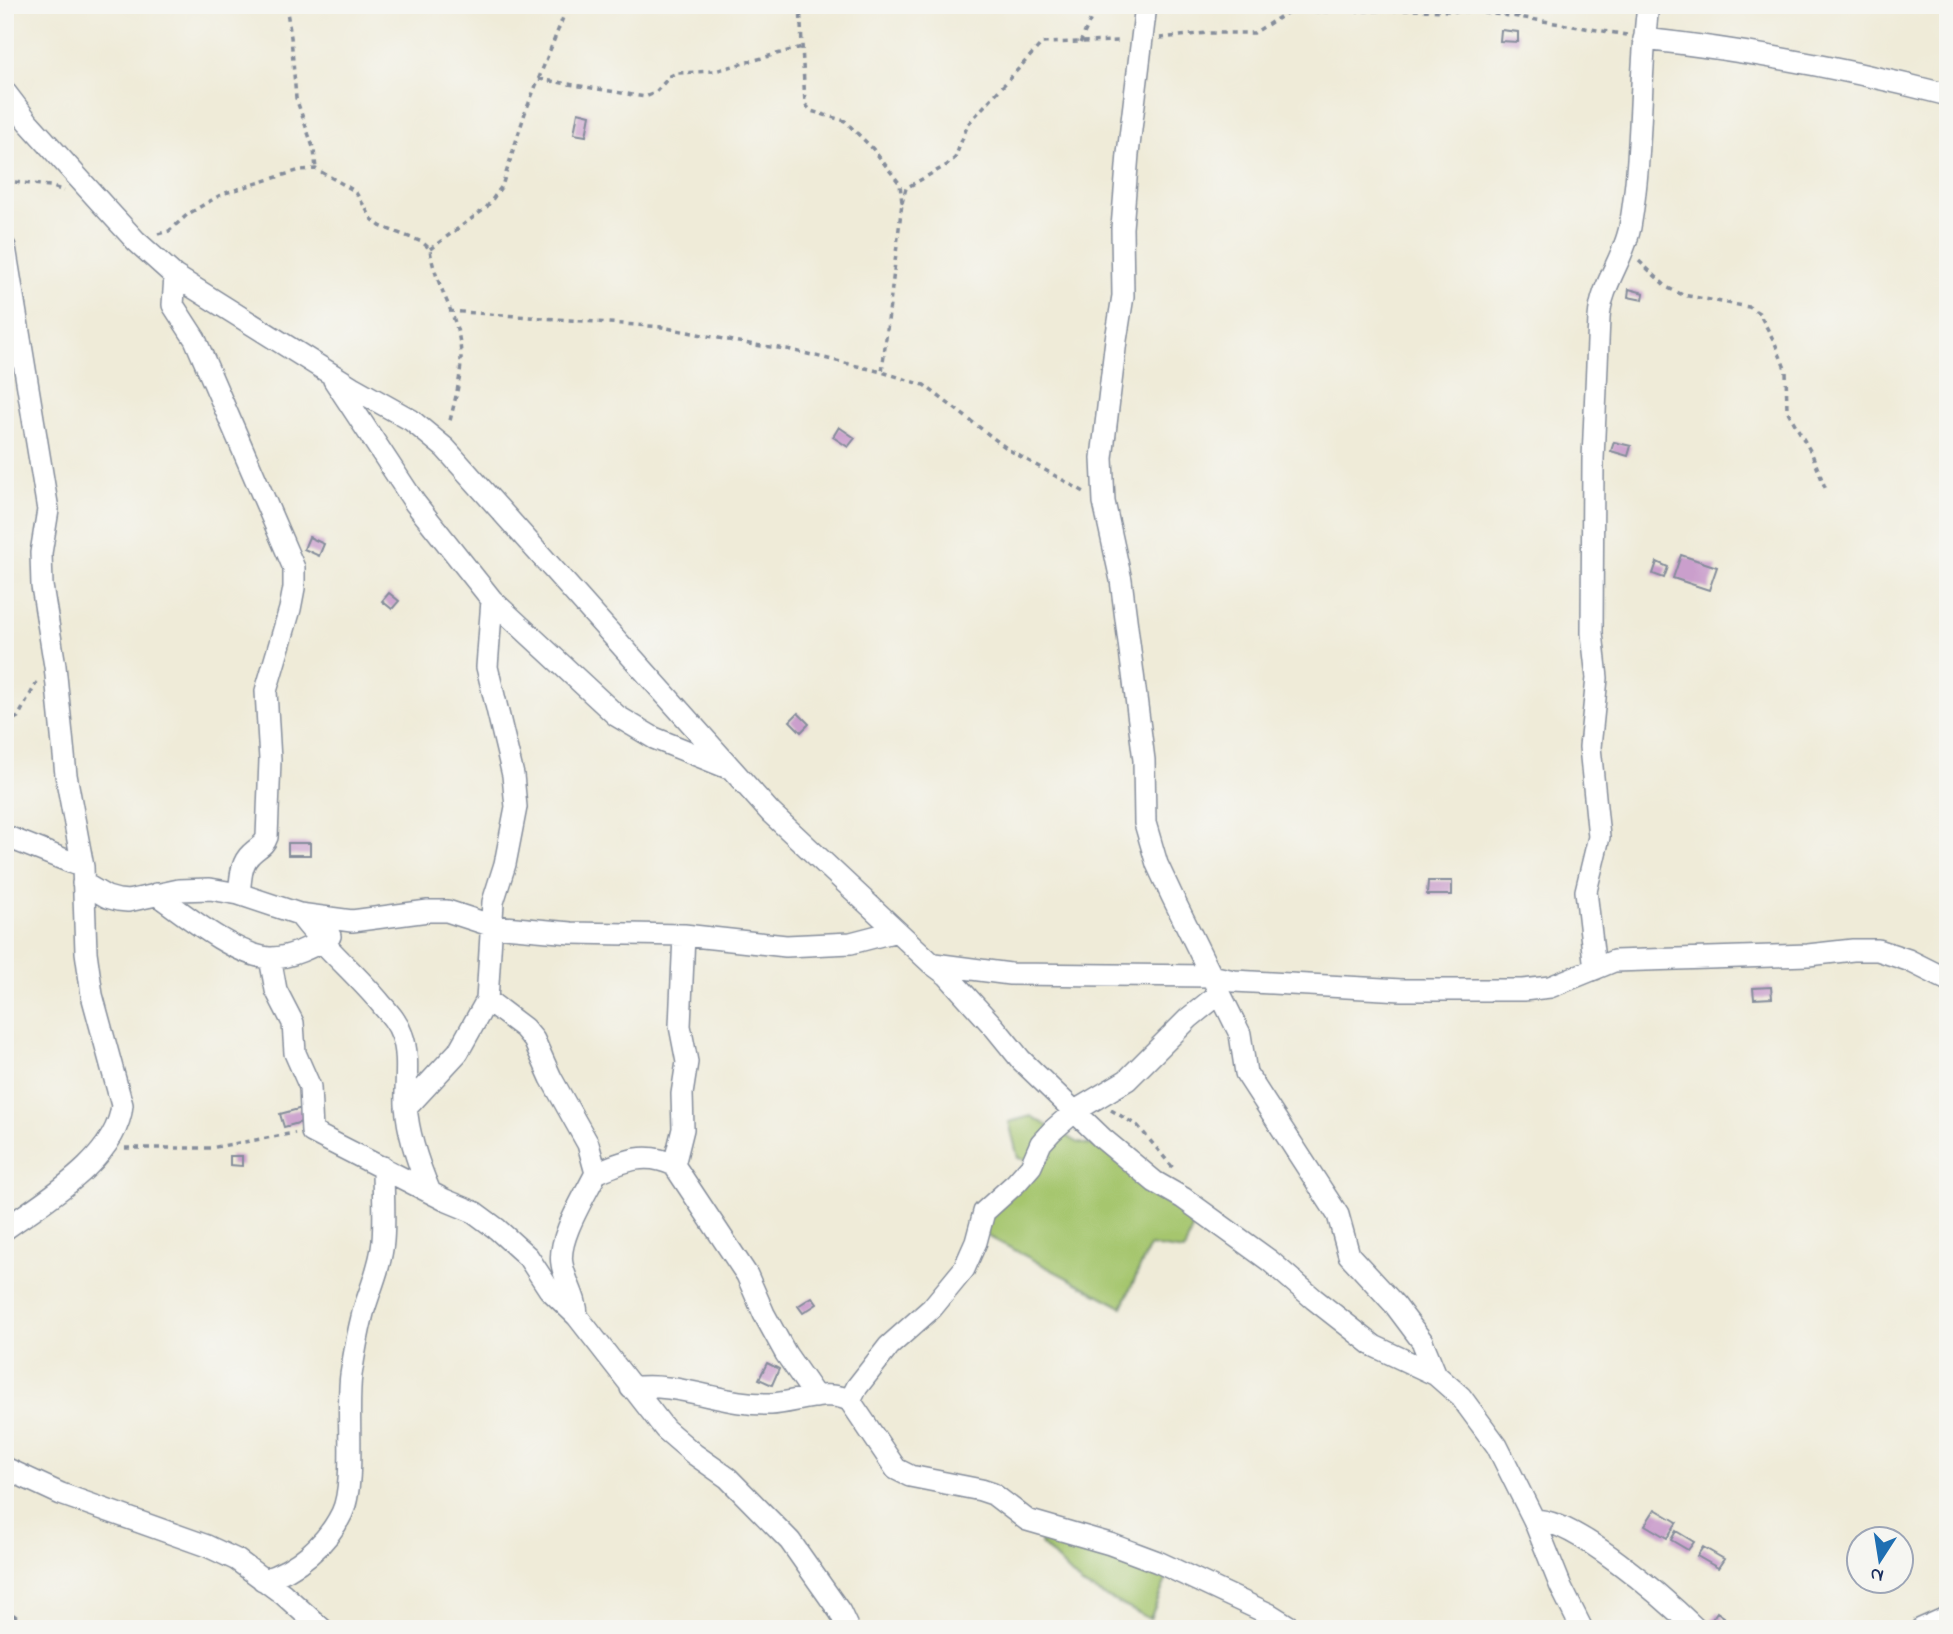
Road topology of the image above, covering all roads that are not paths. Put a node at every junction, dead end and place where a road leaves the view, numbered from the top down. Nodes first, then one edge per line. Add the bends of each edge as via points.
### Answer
1 (1146, 5) edge
2 (1648, 5) edge
3 (1644, 39) junction
4 (5, 92) edge
5 (1948, 95) edge
6 (5, 247) edge
7 (175, 276) junction
8 (330, 373) junction
9 (492, 600) junction
10 (732, 769) junction
11 (5, 836) edge
12 (83, 875) junction
13 (156, 894) junction
14 (239, 894) junction
15 (299, 914) junction
16 (352, 921) junction
17 (493, 926) junction
18 (897, 931) junction
19 (684, 935) junction
20 (321, 942) junction
21 (270, 958) junction
22 (931, 963) junction
23 (1595, 969) junction
24 (1948, 980) edge
25 (1215, 984) junction
26 (487, 1000) junction
27 (406, 1108) junction
28 (1075, 1111) junction
29 (674, 1165) junction
30 (383, 1167) junction
31 (596, 1173) junction
32 (430, 1192) junction
33 (5, 1229) edge
34 (577, 1317) junction
35 (1436, 1376) junction
36 (631, 1388) junction
37 (817, 1397) junction
38 (850, 1401) junction
39 (5, 1468) edge
40 (1534, 1520) junction
41 (263, 1580) junction
42 (1948, 1617) edge
43 (322, 1629) edge
44 (848, 1629) edge
45 (1293, 1629) edge
46 (1581, 1629) edge
47 (1696, 1629) edge
48 (1921, 1629) edge

1 - 25 street via 1122,228 1123,296 1102,458 1104,502 1128,630 1144,760 1145,823 1157,864
2 - 3 street
3 - 5 street via 1712,46
3 - 23 street via 1641,134 1630,228 1600,307 1593,459 1592,633 1597,678 1590,747 1599,837 1586,891
4 - 7 street via 136,241
6 - 12 street via 48,510 42,586
7 - 8 street
7 - 14 street via 173,305 195,339 294,568 290,609 266,691 267,837 242,866
8 - 9 street via 415,503
8 - 10 street via 411,420 445,448
9 - 10 street via 617,716 654,738
9 - 17 street via 487,667 513,775 516,807 493,902
10 - 18 street via 771,813
11 - 12 street
12 - 13 street via 118,900
12 - 33 street via 92,995 122,1105 121,1117 99,1153 67,1184
13 - 14 street via 199,888
13 - 21 street via 212,934
14 - 15 street
15 - 16 street
15 - 20 street
16 - 17 street via 447,911
16 - 20 street
17 - 19 street
17 - 26 street
18 - 19 street via 851,943 786,946
18 - 22 street
19 - 29 street via 680,1026 687,1062 683,1129
20 - 21 street
20 - 27 street via 353,970 398,1024 404,1038
21 - 30 street via 276,990 293,1023 295,1053 310,1087 312,1132
22 - 25 street via 1010,974
22 - 28 street
23 - 24 street via 1614,961 1878,950
23 - 25 street via 1550,988 1523,990
25 - 28 street via 1189,1018 1127,1080
25 - 35 street via 1240,1034 1246,1073 1338,1215 1349,1255 1422,1341
26 - 27 street via 457,1052
26 - 31 street via 534,1040 588,1144
27 - 32 street via 412,1143
28 - 35 street via 1155,1182 1270,1261 1374,1346
28 - 38 street via 1041,1143 1031,1166 1016,1183 984,1212 964,1269 932,1308 889,1346
29 - 31 street via 662,1159 632,1158
29 - 37 street via 747,1275 781,1344
30 - 32 street
30 - 41 street via 383,1242 351,1373 349,1473 343,1510 330,1535 291,1569
31 - 34 street via 565,1238 562,1255
32 - 34 street via 474,1212 497,1229 528,1257
34 - 36 street
35 - 40 street via 1461,1397 1497,1446
36 - 37 street via 666,1388 769,1404
36 - 44 street via 666,1429 728,1478 790,1541
37 - 38 street
38 - 45 street via 896,1469 993,1494 1027,1520 1158,1562
39 - 41 street via 61,1494 208,1546
40 - 46 street
40 - 47 street via 1553,1523 1599,1549
41 - 43 street
42 - 48 street

